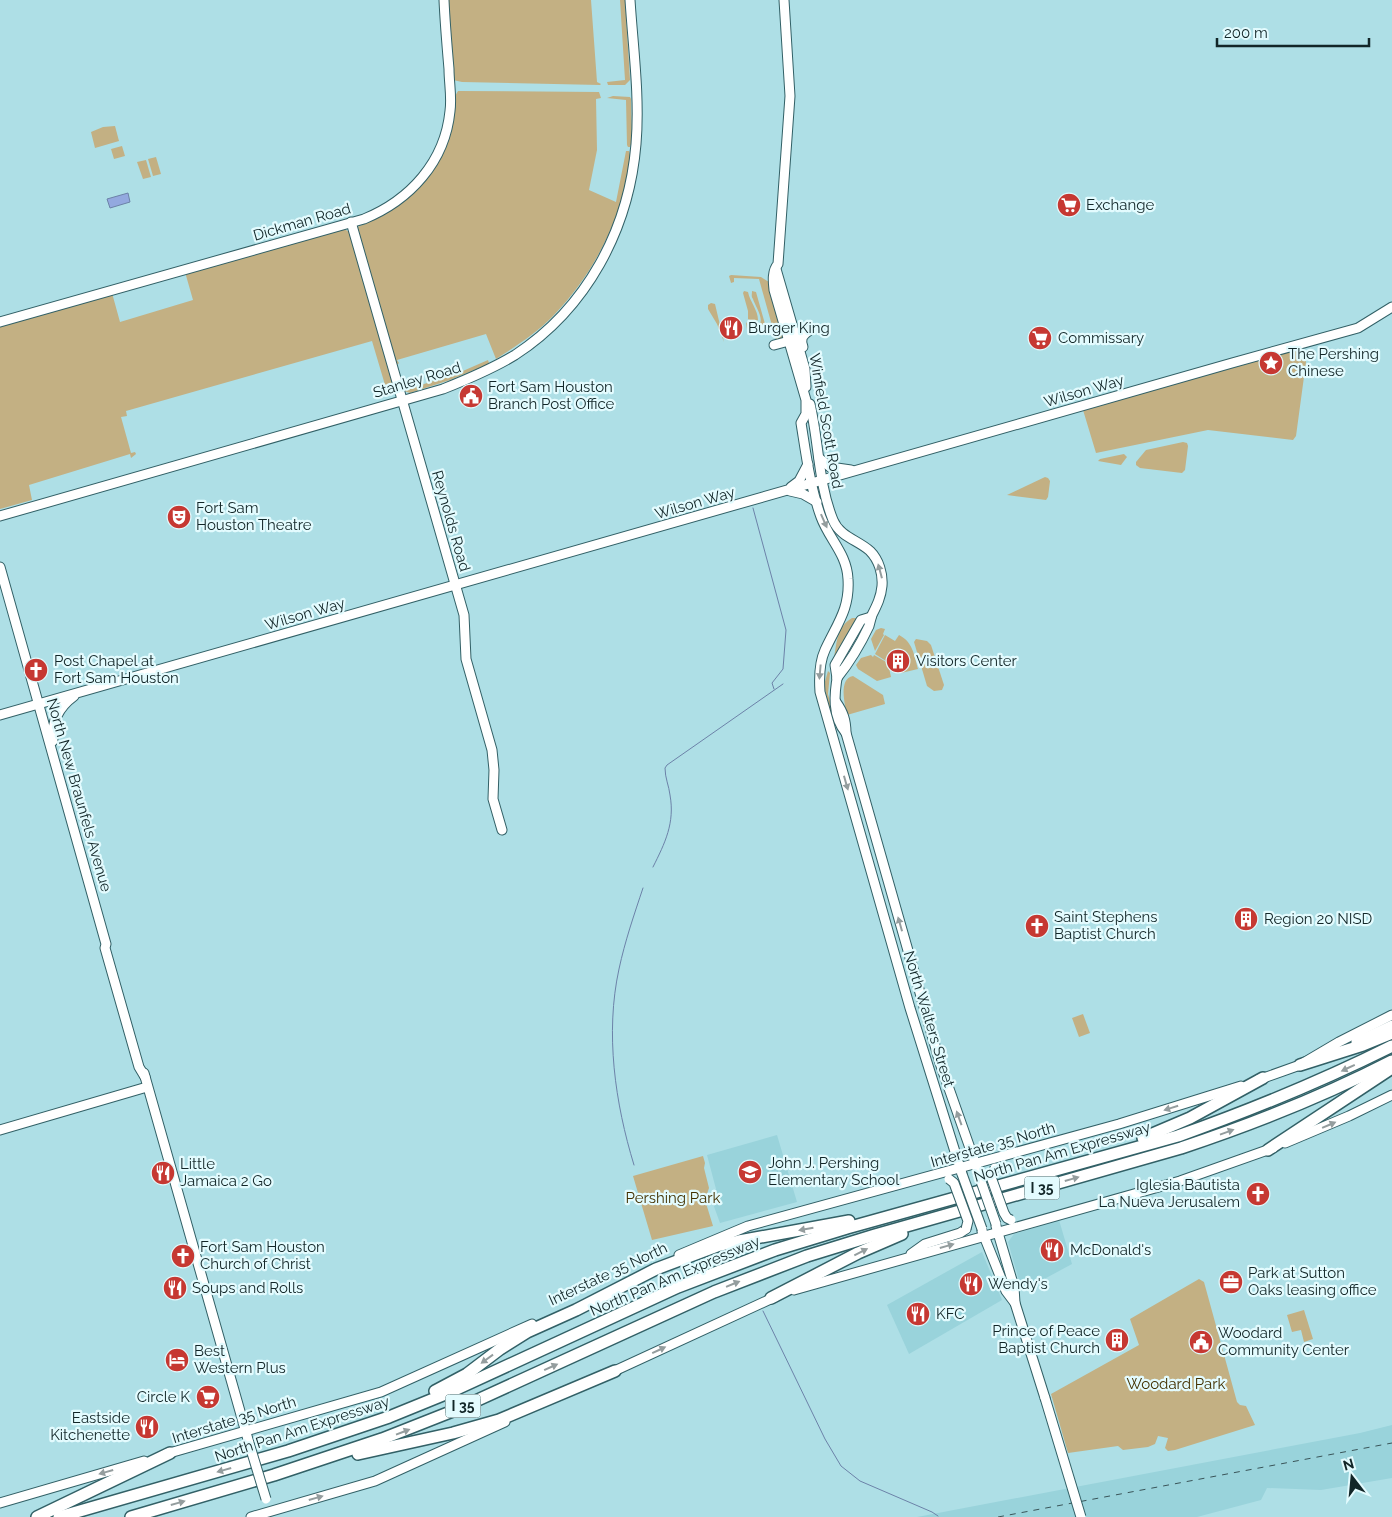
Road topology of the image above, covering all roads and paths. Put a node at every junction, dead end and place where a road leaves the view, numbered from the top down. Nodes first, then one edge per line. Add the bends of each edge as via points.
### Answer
1 (444, 0) edge
2 (630, 0) edge
3 (784, 0) edge
4 (351, 222) junction
5 (775, 266) junction
6 (1392, 307) edge
7 (0, 322) edge
8 (792, 322) junction
9 (789, 341) junction
10 (774, 345) dead end
11 (806, 369) junction
12 (403, 400) junction
13 (819, 458) junction
14 (808, 464) junction
15 (856, 471) junction
16 (844, 475) junction
17 (822, 481) junction
18 (812, 484) junction
19 (787, 491) junction
20 (817, 502) junction
21 (827, 502) junction
22 (0, 516) edge
23 (0, 567) edge
24 (456, 586) junction
25 (80, 692) junction
26 (39, 704) junction
27 (0, 715) edge
28 (846, 732) joint
29 (833, 736) joint
30 (56, 763) junction
31 (502, 830) dead end
32 (1392, 1015) edge
33 (1392, 1025) edge
34 (1392, 1033) edge
35 (1392, 1046) edge
36 (1392, 1061) edge
37 (1300, 1065) junction
38 (1392, 1068) edge
39 (1263, 1078) junction
40 (147, 1087) junction
41 (1392, 1095) edge
42 (0, 1130) edge
43 (1268, 1150) junction
44 (1013, 1154) junction
45 (976, 1167) junction
46 (1062, 1167) junction
47 (961, 1171) junction
48 (919, 1180) junction
49 (956, 1198) junction
50 (958, 1212) junction
51 (1028, 1223) junction
52 (997, 1228) junction
53 (983, 1232) junction
54 (904, 1258) junction
55 (655, 1269) junction
56 (771, 1298) junction
57 (1015, 1303) junction
58 (615, 1371) junction
59 (246, 1430) junction
60 (288, 1451) junction
61 (170, 1453) junction
62 (274, 1475) junction
63 (0, 1503) edge
64 (270, 1514) edge
65 (37, 1517) edge
66 (59, 1517) edge
67 (131, 1517) edge
68 (251, 1517) edge
69 (1081, 1517) edge

1 - 4 street, Dickman Road via 450,110 440,149 422,178 399,201 376,214
2 - 12 street, Stanley Road via 637,126 634,162 625,208 604,258 566,311 517,354 470,379
3 - 5 street, Winfield Scott Road via 790,96 778,264
4 - 7 street, Dickman Road
4 - 12 street, Reynolds Road
5 - 8 street, Winfield Scott Road
5 - 9 street via 774,290
6 - 15 street, Wilson Way via 1358,328
8 - 11 street, Winfield Scott Road
8 - 11 street via 798,328 812,328 801,340
9 - 10 street
9 - 14 street, Winfield Scott Road via 806,400 806,414 801,423
11 - 13 street, Winfield Scott Road
12 - 22 street, Stanley Road
12 - 24 street, Reynolds Road
13 - 15 street via 830,467
13 - 17 street, Winfield Scott Road
14 - 18 street, Winfield Scott Road
14 - 19 street via 799,481
15 - 16 street, Wilson Way
16 - 17 street, Wilson Way
16 - 21 street via 833,483
17 - 18 street, Wilson Way
17 - 21 street, Winfield Scott Road
18 - 19 street, Wilson Way
18 - 20 street, Winfield Scott Road
19 - 20 street via 803,494
19 - 24 street, Wilson Way
20 -> 29 street, Winfield Scott Road via 826,528 842,553 848,579 845,612 824,651 819,680
28 -> 21 street, Winfield Scott Road via 839,724 836,712 839,667 871,617 882,590 880,567 871,552 840,531
23 - 26 street, North New Braunfels Avenue
24 - 25 street, Wilson Way
24 - 31 street, Reynolds Road via 464,615 466,658 492,750 493,799
25 - 26 street, Wilson Way
25 - 30 street via 61,707 54,724 52,738
26 - 27 street, Wilson Way
26 - 30 street, North New Braunfels Avenue
45 -> 28 street, North Walters Street via 940,1063
29 -> 47 street, North Walters Street via 908,1000
30 - 40 street, North New Braunfels Avenue via 105,948
32 - 37 street
33 - 37 street
34 - 37 highway
35 -> 46 highway, North Pan Am Expressway / I 35 via 1316,1083 1230,1118 1178,1136
50 -> 36 highway, North Pan Am Expressway / I 35 via 1216,1136 1297,1105
37 - 39 street, Interstate 35 North
38 - 43 highway
39 -> 44 street, Interstate 35 North
39 - 46 highway via 1169,1128
40 - 42 street
40 - 59 street, North New Braunfels Avenue
43 -> 41 street
43 - 51 street via 1180,1180
44 - 45 street, Interstate 35 North
44 - 51 street, bridge via 995,1168 991,1177 1007,1218
45 - 47 street, Interstate 35 North
45 - 52 street, North Walters Street, bridge
46 - 49 highway, North Pan Am Expressway / I 35
47 - 48 street, Interstate 35 North
47 - 53 street, North Walters Street, bridge
48 - 54 street, bridge via 948,1179 954,1183 968,1221 960,1234 925,1244
48 - 55 street, Interstate 35 North via 748,1226 676,1256
49 -> 55 highway via 739,1241
49 - 60 highway, North Pan Am Expressway / I 35 via 775,1250 678,1287 417,1406
56 -> 50 highway via 876,1244
62 -> 50 highway, North Pan Am Expressway / I 35 via 418,1426 736,1283 807,1256
51 - 52 street
52 - 53 street
52 - 57 street, North Walters Street via 1014,1287
54 -> 53 street
53 - 57 street, North Walters Street via 1006,1291
54 - 56 street
55 - 59 street, Interstate 35 North via 381,1392
55 -> 60 highway via 527,1332 444,1386
58 -> 56 street
57 - 69 street, North Walters Street, bridge
58 - 62 highway via 499,1420
64 -> 58 street via 374,1481
59 - 61 street, Interstate 35 North
59 - 64 street, North New Braunfels Avenue, bridge
60 -> 66 highway, North Pan Am Expressway / I 35
61 -> 63 street, Interstate 35 North
61 - 65 highway
67 -> 62 highway, North Pan Am Expressway / I 35
64 - 68 street

